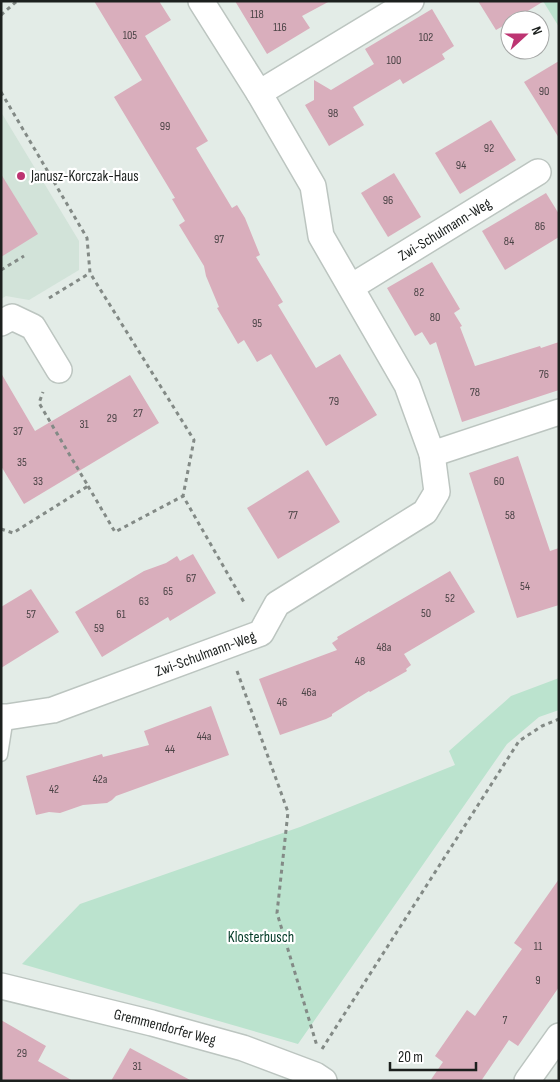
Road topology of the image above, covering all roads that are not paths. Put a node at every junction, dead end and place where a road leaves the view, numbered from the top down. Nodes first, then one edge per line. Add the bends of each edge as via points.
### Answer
1 (201, 1) edge
2 (411, 1) edge
3 (258, 93) junction
4 (538, 172) dead end
5 (351, 287) junction
6 (1, 323) edge
7 (59, 370) road end
8 (559, 412) edge
9 (432, 454) junction
10 (4, 717) edge
11 (1, 755) edge
12 (1, 986) edge
13 (556, 1046) edge
14 (324, 1081) edge
15 (528, 1081) edge

1 - 3 street, Zwi-Schulmann-Weg
2 - 3 street
3 - 5 street, Zwi-Schulmann-Weg via 313,186 321,236
4 - 5 street, Zwi-Schulmann-Weg
5 - 9 street, Zwi-Schulmann-Weg via 407,385
6 - 7 street via 12,317 33,327
8 - 9 street
9 - 10 street, Zwi-Schulmann-Weg via 437,492 425,512 277,604 261,633 53,710
10 - 11 lane, Zwi-Schulmann-Weg
12 - 14 street, Gremmendorfer Weg via 243,1048
13 - 15 street

